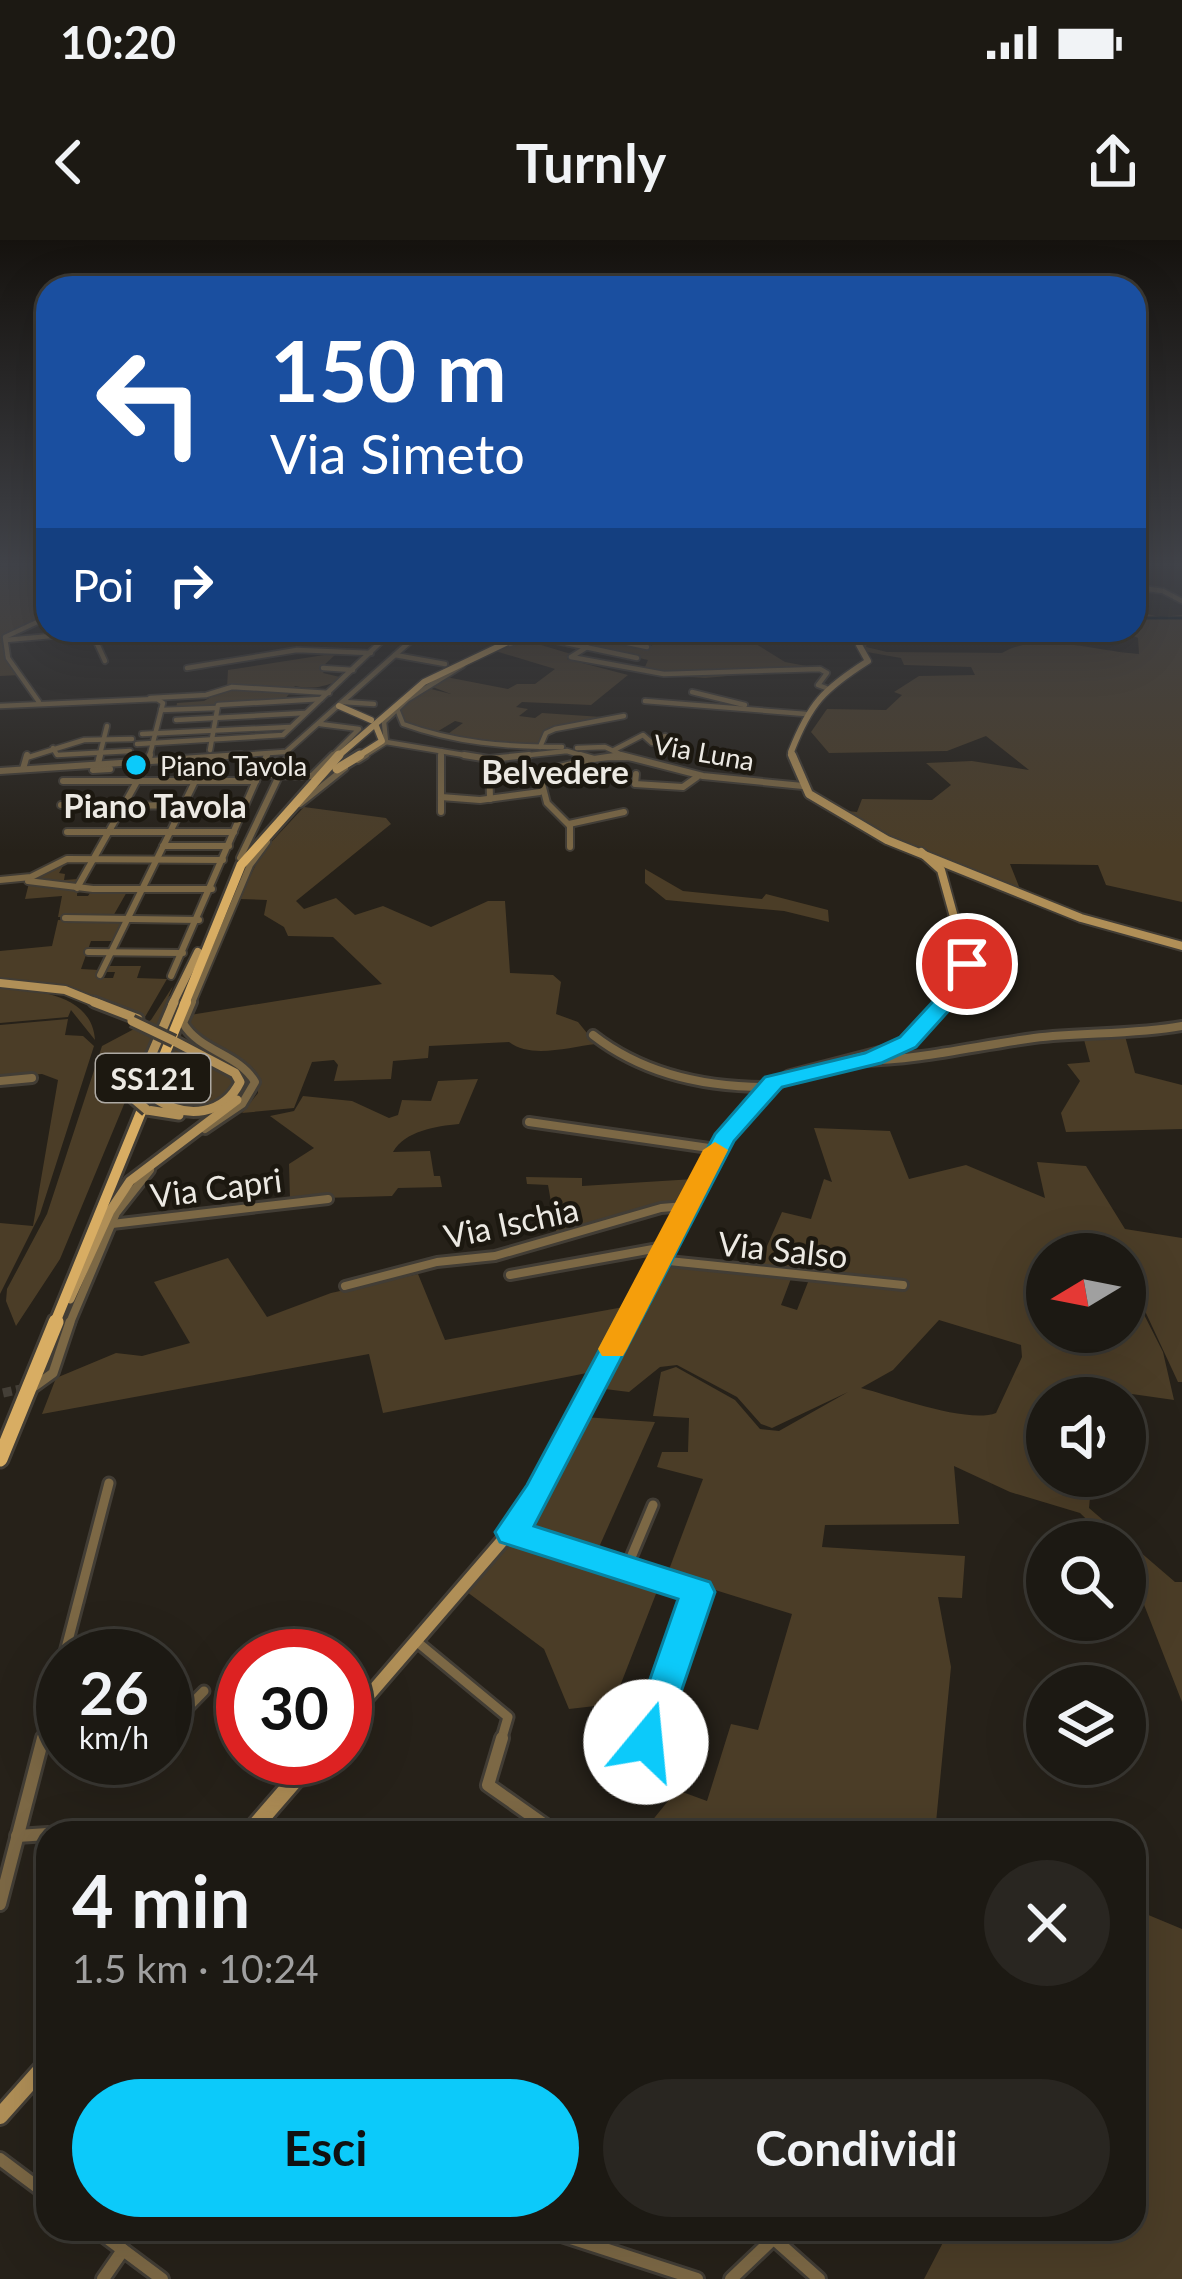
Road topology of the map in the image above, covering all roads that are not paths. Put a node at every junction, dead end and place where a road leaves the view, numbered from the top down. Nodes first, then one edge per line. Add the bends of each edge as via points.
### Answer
1 (10, 661) edge
2 (231, 661) edge
3 (365, 661) edge
4 (388, 661) edge
5 (429, 661) edge
6 (467, 661) edge
7 (468, 661) edge
8 (583, 661) edge
9 (868, 661) edge
10 (445, 664) dead end
11 (187, 668) dead end
12 (322, 668) dead end
13 (358, 670) junction
14 (378, 671) junction
15 (340, 684) junction
16 (362, 686) junction
17 (826, 688) junction
18 (692, 692) dead end
19 (331, 693) junction
20 (323, 699) junction
21 (645, 701) dead end
22 (39, 702) junction
23 (163, 703) junction
24 (341, 704) junction
25 (374, 704) dead end
26 (0, 706) edge
27 (218, 706) junction
28 (752, 708) junction
29 (397, 709) junction
30 (306, 713) junction
31 (806, 714) junction
32 (624, 716) dead end
33 (215, 718) junction
34 (176, 720) dead end
35 (128, 724) dead end
36 (320, 724) junction
37 (106, 726) dead end
38 (291, 727) junction
39 (214, 731) junction
40 (363, 733) junction
41 (142, 734) dead end
42 (154, 734) junction
43 (665, 736) dead end
44 (123, 739) junction
45 (104, 740) junction
46 (212, 740) junction
47 (386, 742) junction
48 (152, 743) junction
49 (540, 747) junction
50 (53, 748) junction
51 (210, 750) dead end
52 (130, 751) dead end
53 (441, 751) junction
54 (618, 752) junction
55 (100, 753) junction
56 (268, 754) junction
57 (285, 756) junction
58 (489, 759) junction
59 (594, 759) junction
60 (148, 761) junction
61 (96, 765) junction
62 (112, 766) junction
63 (202, 767) dead end
64 (23, 769) junction
65 (0, 771) edge
66 (636, 774) dead end
67 (278, 776) junction
68 (722, 779) junction
69 (63, 781) dead end
70 (87, 781) junction
71 (105, 781) junction
72 (136, 781) junction
73 (195, 781) junction
74 (256, 782) junction
75 (802, 786) junction
76 (308, 790) junction
77 (541, 792) junction
78 (441, 797) junction
79 (490, 799) junction
80 (61, 805) dead end
81 (120, 806) junction
82 (182, 806) junction
83 (245, 806) junction
84 (441, 812) dead end
85 (624, 812) dead end
86 (569, 824) junction
87 (68, 832) dead end
88 (109, 832) junction
89 (170, 832) junction
90 (235, 832) junction
91 (163, 846) junction
92 (229, 846) junction
93 (570, 847) dead end
94 (921, 852) junction
95 (240, 858) junction
96 (94, 859) junction
97 (156, 859) junction
98 (224, 860) junction
99 (955, 867) junction
100 (944, 875) junction
101 (25, 878) junction
102 (0, 880) edge
103 (985, 882) junction
104 (77, 888) junction
105 (142, 889) junction
106 (212, 889) junction
107 (64, 918) dead end
108 (127, 920) junction
109 (199, 920) junction
110 (1182, 946) edge
111 (88, 952) dead end
112 (111, 952) junction
113 (198, 952) junction
114 (183, 953) junction
115 (100, 976) dead end
116 (171, 976) dead end
117 (0, 985) edge
118 (1182, 1026) edge
119 (593, 1035) dead end
120 (174, 1036) junction
121 (908, 1042) junction
122 (892, 1051) junction
123 (915, 1058) junction
124 (860, 1061) junction
125 (32, 1078) dead end
126 (0, 1081) edge
127 (766, 1088) junction
128 (237, 1100) junction
129 (529, 1122) dead end
130 (716, 1149) junction
131 (328, 1198) dead end
132 (686, 1206) junction
133 (111, 1225) junction
134 (664, 1247) junction
135 (657, 1260) junction
136 (510, 1275) dead end
137 (903, 1285) dead end
138 (345, 1286) dead end
139 (33, 1382) junction
140 (0, 1437) edge
141 (0, 1459) edge
142 (109, 1483) dead end
143 (653, 1505) dead end
144 (512, 1532) junction
145 (628, 1567) junction
146 (71, 1629) edge
147 (416, 1642) junction
148 (204, 1690) dead end
149 (372, 1692) edge
150 (192, 1703) edge
151 (646, 1742) dead end
152 (36, 1764) edge
153 (291, 1785) edge
154 (259, 1821) edge
155 (539, 1821) edge
156 (36, 1834) edge
157 (17, 1836) junction
158 (0, 1904) edge
159 (36, 2076) edge
160 (0, 2116) edge
161 (0, 2159) edge
162 (36, 2186) edge
163 (111, 2241) edge
164 (580, 2241) edge
165 (762, 2241) edge
166 (776, 2241) edge
167 (123, 2250) junction
168 (103, 2279) edge
169 (162, 2279) edge
170 (697, 2279) edge
171 (731, 2279) edge
172 (819, 2279) edge

1 - 22 street
2 - 11 street
3 - 13 street
4 - 14 street
5 - 10 street
6 - 40 main road, SS121 via 427,680
7 - 29 street
8 - 17 street via 622,673 706,679 820,669 827,673 818,685
9 - 17 main road
12 - 13 street
13 - 14 street
13 - 15 street
14 - 16 street
15 - 16 street
15 - 19 street
16 - 24 street
17 - 31 main road
18 - 28 street
19 - 20 street
19 - 23 street via 235,687
20 - 27 street via 292,695
20 - 30 street
21 - 28 street
22 - 23 street
22 - 26 street
23 - 27 street
23 - 42 street
24 - 25 street
24 - 36 street
24 - 76 main road via 383,737
27 - 33 street
28 - 31 street
29 - 47 street via 384,722
29 - 49 street via 400,723 446,738
30 - 33 street
30 - 38 street
31 - 75 main road via 791,752
32 - 49 street via 555,729
33 - 34 street
33 - 39 street
35 - 44 street
36 - 57 street
36 - 67 street via 359,729 312,776
37 - 45 street
38 - 39 street
38 - 46 street via 283,735
39 - 42 street
39 - 46 street
40 - 76 main road, SS121
40 - 95 main road, SS121
41 - 42 street
42 - 48 street
43 - 54 street via 652,743 643,735
44 - 45 street
44 - 48 street
45 - 50 street
45 - 55 street
46 - 48 street
46 - 51 street
47 - 53 street, Via Luna
47 - 133 street via 299,805 255,857 183,1023 193,1040 248,1069 252,1093 150,1170
48 - 60 street
49 - 54 street
50 - 55 street via 57,755
50 - 64 street via 27,755
52 - 55 street
53 - 58 street, Via Luna
53 - 78 street
54 - 59 street, Via Luna
54 - 68 street, Via Luna
55 - 61 street
56 - 57 street
56 - 60 street
56 - 74 street
57 - 67 street
58 - 59 street, Via Luna via 567,751
58 - 79 street
59 - 77 street via 541,770
60 - 62 street
60 - 72 street
61 - 62 street
61 - 64 street
62 - 71 street
63 - 73 street
64 - 65 street
66 - 68 street via 635,784 683,787 692,777
67 - 95 street
68 - 75 street, Via Luna
69 - 70 street
70 - 71 street
70 - 81 street via 129,784
71 - 72 street
72 - 73 street
72 - 81 street
73 - 74 street
73 - 82 street
74 - 83 street
75 - 94 main road
76 - 120 main road, SS121 via 241,865
77 - 79 street
77 - 86 street via 551,814
78 - 79 street
78 - 84 street
80 - 81 street
81 - 82 street
81 - 88 street
82 - 83 street
82 - 89 street
83 - 90 street
85 - 86 street
86 - 93 street
87 - 88 street
88 - 89 street
88 - 96 street
89 - 90 street
89 - 91 street
90 - 92 street
91 - 92 street
91 - 97 street
92 - 98 street
94 - 99 main road
94 - 100 main road
95 - 113 main road, SS121
96 - 97 street
96 - 101 street via 62,860
96 - 104 street
97 - 98 street
97 - 105 street
98 - 106 street
99 - 100 main road
99 - 103 main road
100 - 103 main road
100 - 121 main road via 966,973
101 - 102 street
101 - 104 street
103 - 110 main road
104 - 105 street
105 - 106 street
105 - 108 street
106 - 109 street
107 - 108 street
108 - 109 street
108 - 112 street
109 - 114 street
111 - 112 street
112 - 114 street
112 - 115 street
113 - 128 main road, bridge via 133,1099 146,1110 198,1115
113 - 140 main road, SS121
114 - 116 street
117 - 120 main road, bridge via 64,994
118 - 123 street
119 - 127 street via 690,1081
120 - 120 main road via 235,1073 240,1082 230,1100 194,1112 158,1100
120 - 128 main road via 240,1071 246,1084
120 - 139 main road, SS121
121 - 122 main road
121 - 123 street
122 - 123 street
122 - 124 main road
123 - 124 street
124 - 127 main road
125 - 126 street
127 - 130 main road
128 - 139 main road via 125,1187
129 - 130 street
130 - 132 main road
131 - 133 street, Via Capri
132 - 134 main road
132 - 138 street, Via Ischia
133 - 139 street via 53,1373
134 - 135 main road
134 - 136 street
135 - 137 street, Via Salso
135 - 144 main road
139 - 141 main road, SS121
142 - 146 street
143 - 145 street
144 - 145 street
144 - 147 main road
145 - 151 street via 698,1592
147 - 149 main road
147 - 155 street via 508,1717 488,1785
148 - 150 street
152 - 157 street
153 - 154 main road
156 - 157 street
157 - 158 street
159 - 160 main road
161 - 162 street
163 - 167 street
164 - 170 street
165 - 171 street
166 - 172 street
167 - 168 street
167 - 169 street

